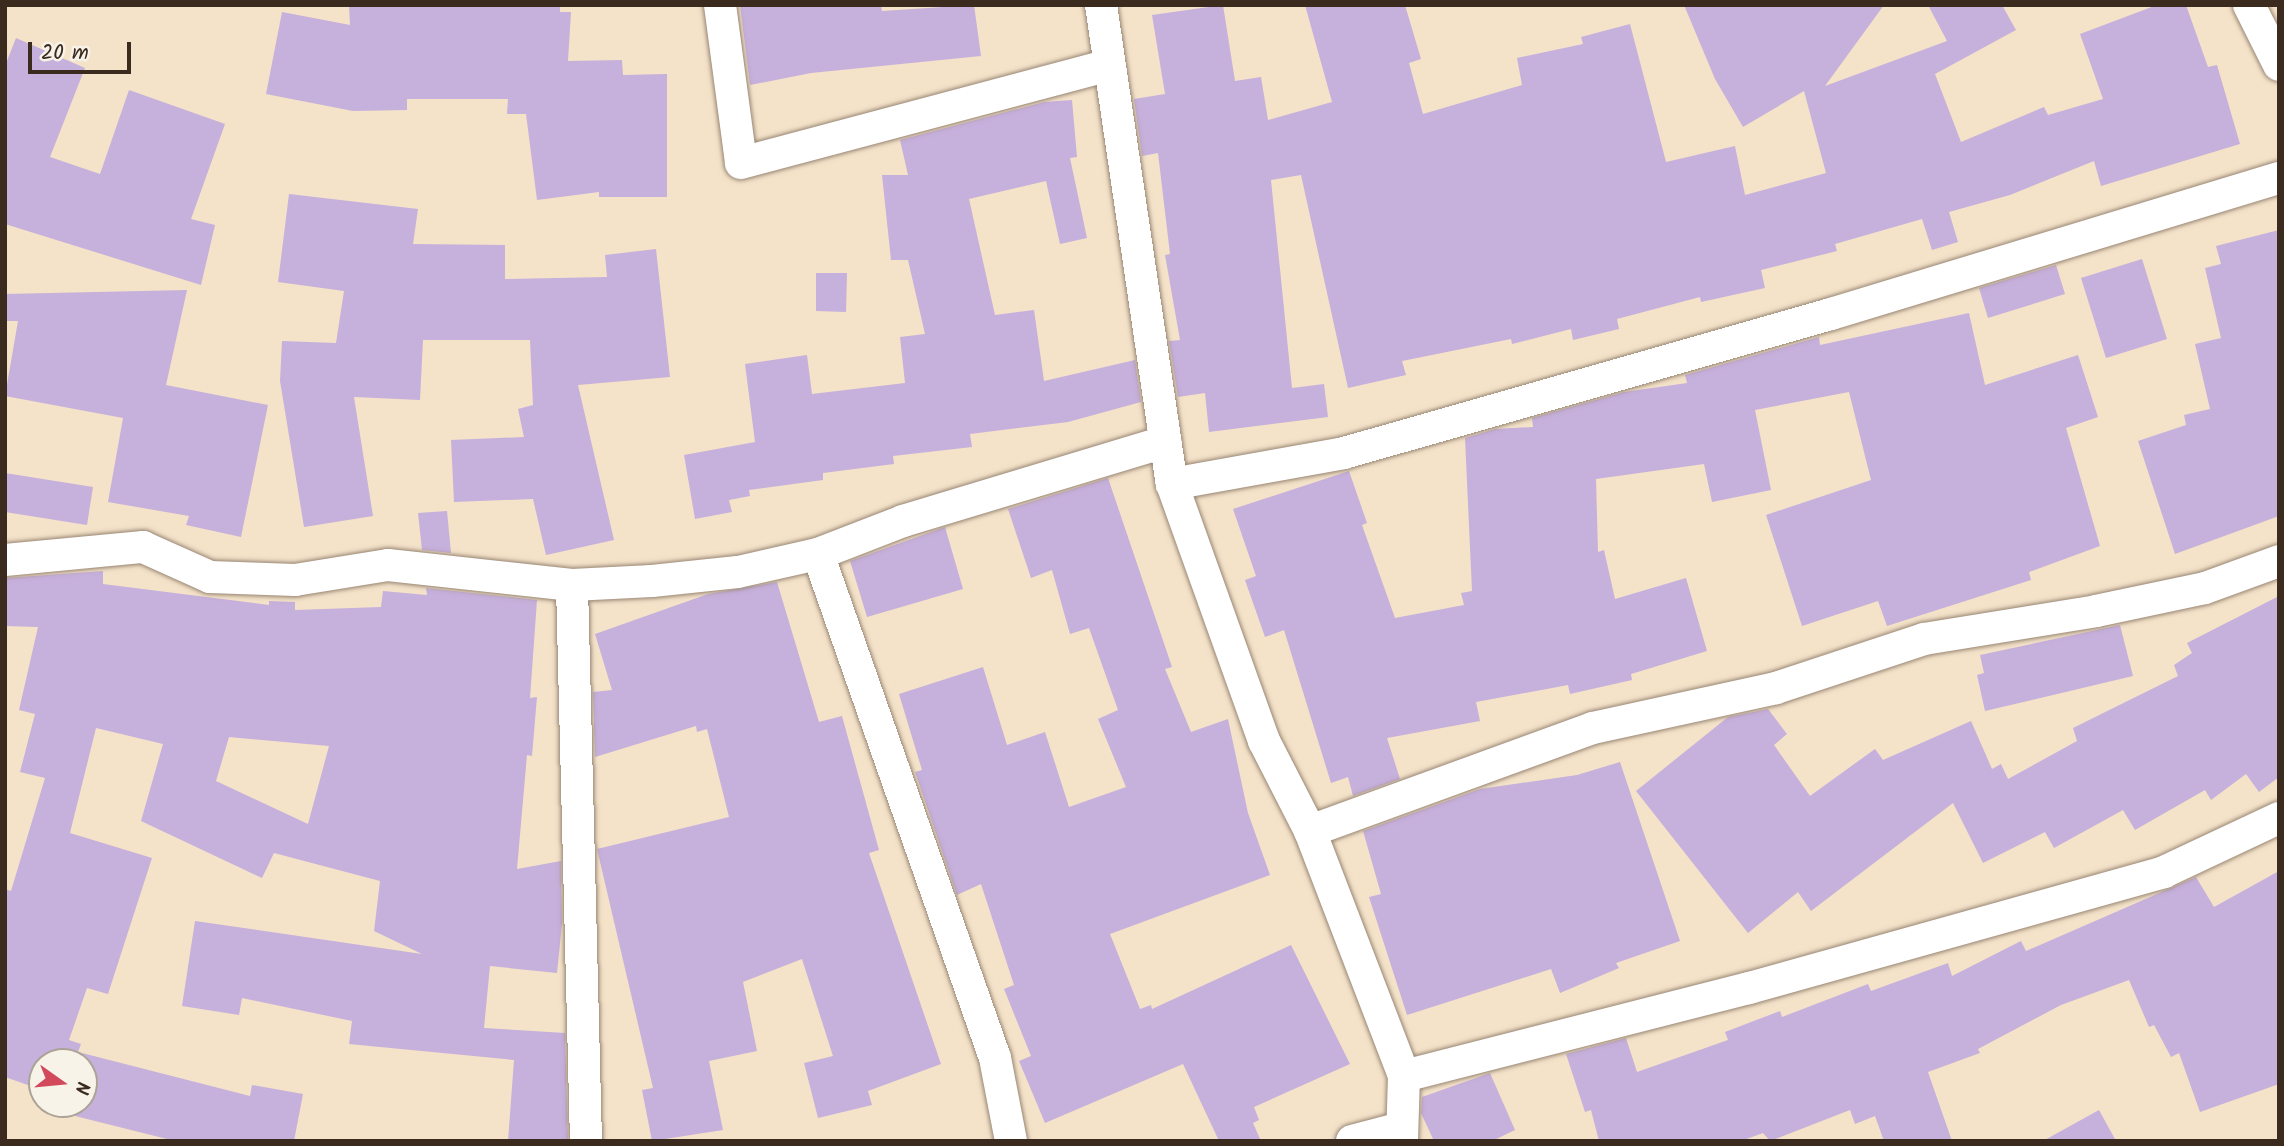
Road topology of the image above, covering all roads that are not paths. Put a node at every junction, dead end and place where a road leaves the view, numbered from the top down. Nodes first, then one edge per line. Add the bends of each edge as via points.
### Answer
1 (720, 5) edge
2 (1101, 5) edge
3 (2249, 5) edge
4 (2279, 65) edge
5 (1106, 66) junction
6 (2279, 178) edge
7 (1164, 442) junction
8 (1172, 484) junction
9 (818, 554) junction
10 (5, 560) edge
11 (2279, 561) edge
12 (572, 585) junction
13 (2279, 818) edge
14 (1310, 831) junction
15 (1404, 1076) junction
16 (1402, 1134) edge
17 (586, 1141) edge
18 (1011, 1141) edge
19 (1352, 1141) edge

1 - 5 street via 741,163
2 - 5 street
3 - 4 street
5 - 7 street
6 - 8 street via 1832,314 1357,449
7 - 8 street
7 - 9 street via 903,521
8 - 14 street via 1259,729
9 - 12 street via 738,572
9 - 18 street via 995,1058
10 - 12 street via 143,547 210,577 295,580 388,565
11 - 14 street via 2205,587 2095,611 1924,639 1776,688 1593,728
12 - 17 street
13 - 15 street via 2164,872 1749,988
14 - 15 street
15 - 16 street
16 - 19 street

